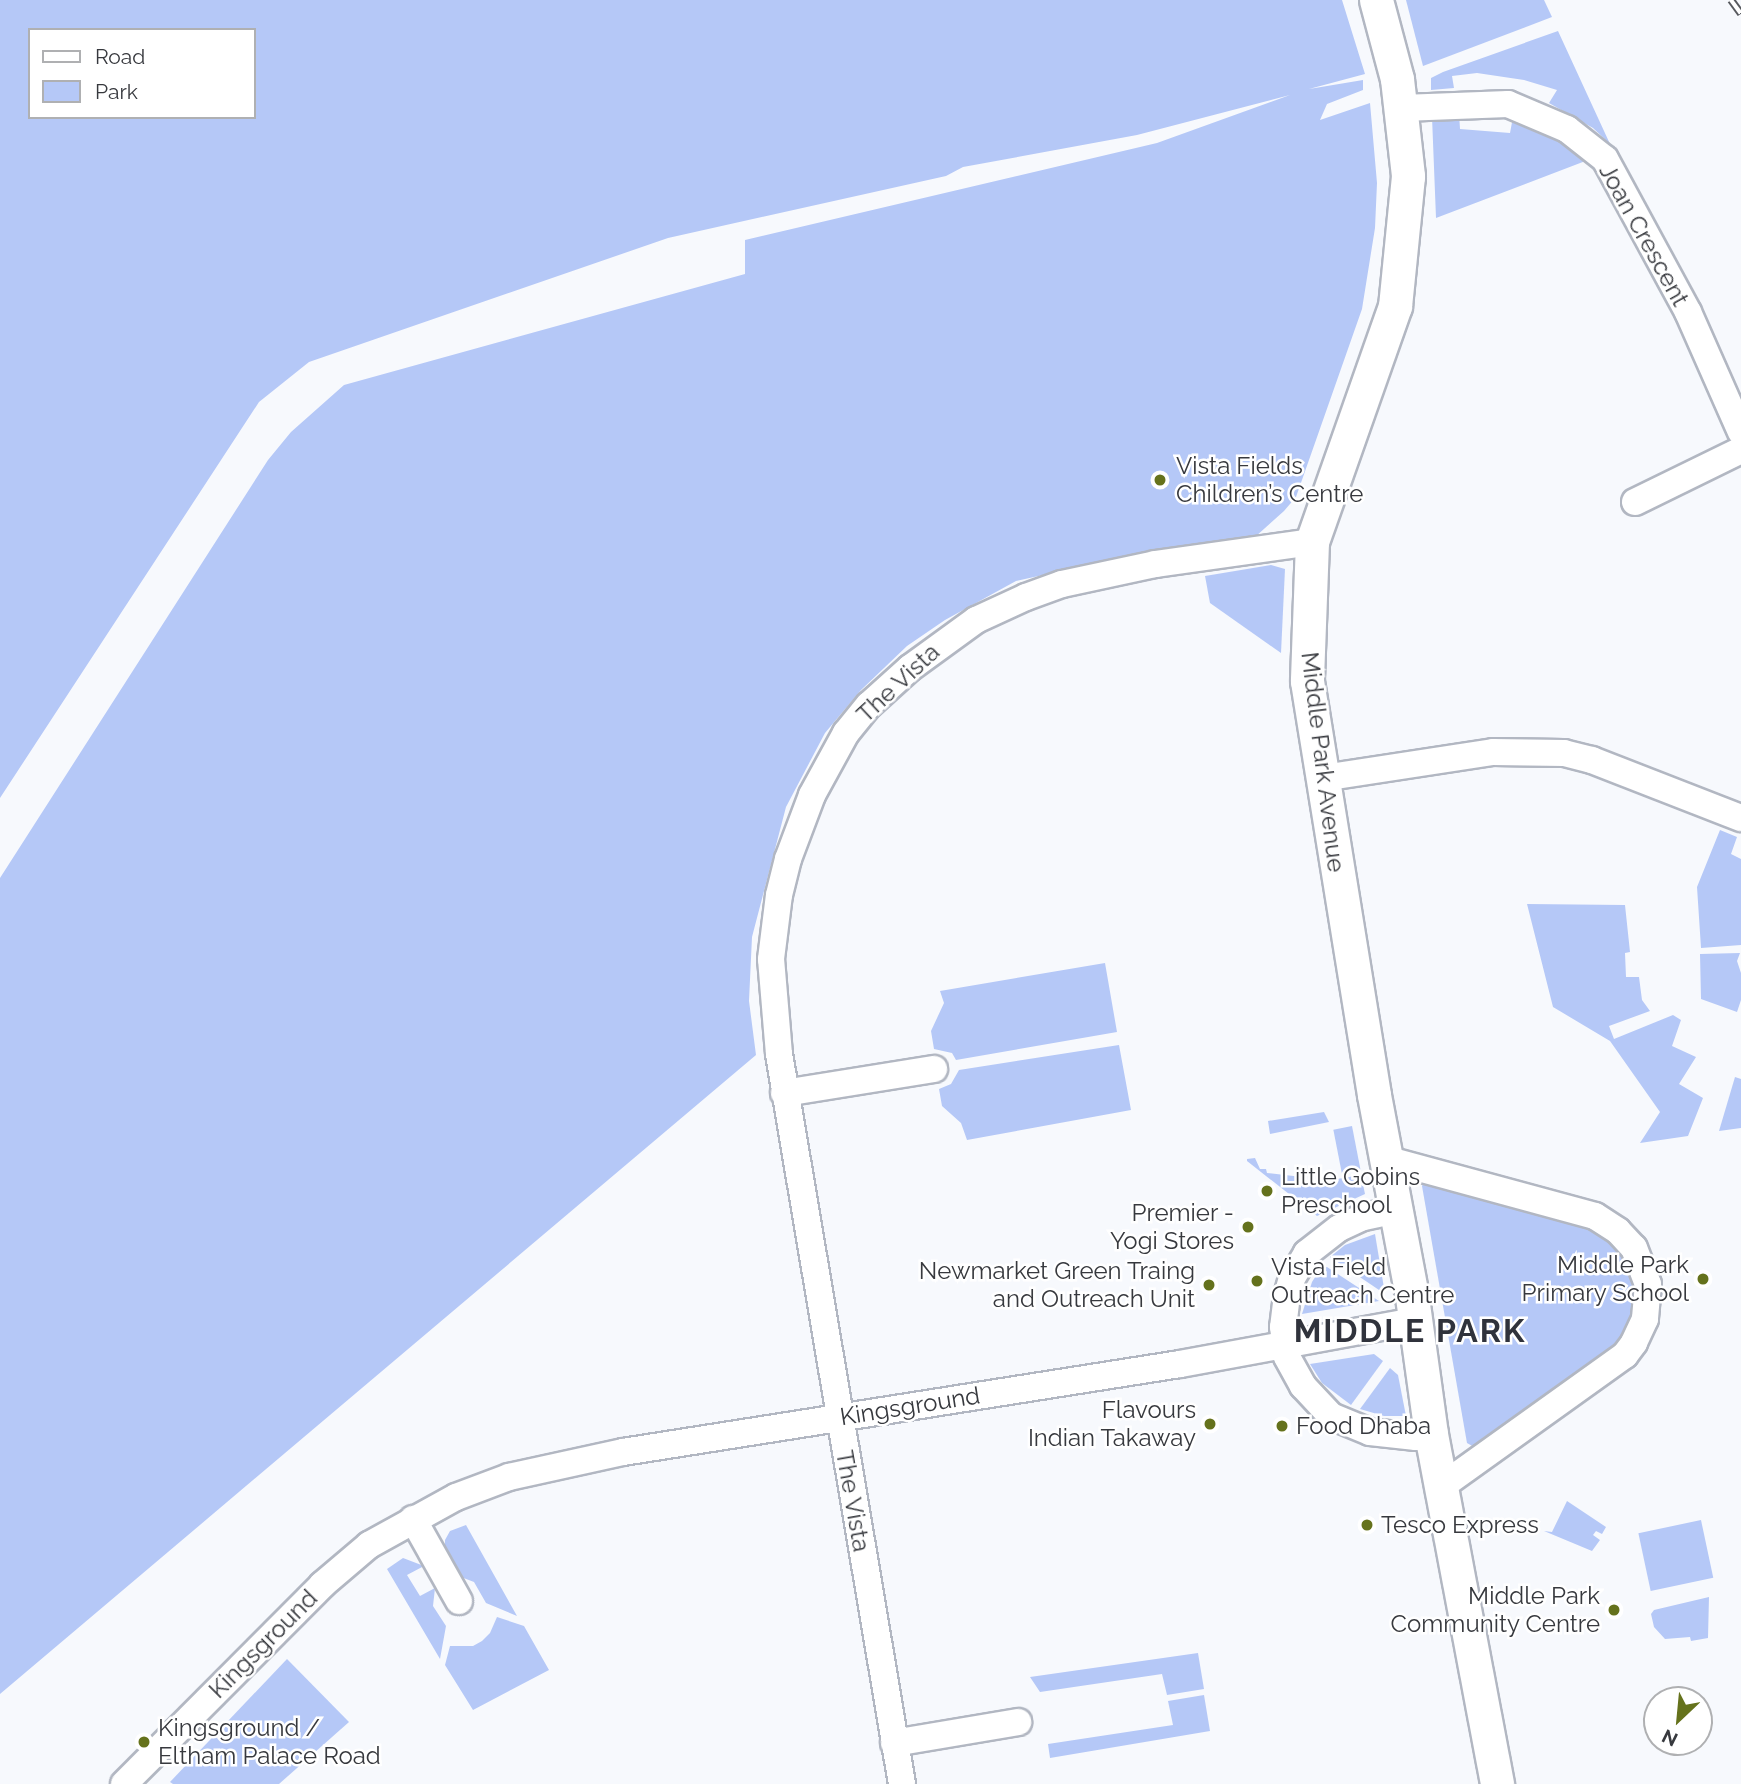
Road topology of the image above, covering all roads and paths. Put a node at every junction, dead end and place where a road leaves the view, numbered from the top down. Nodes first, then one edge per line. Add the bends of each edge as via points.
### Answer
1 (1376, 0) edge
2 (1402, 108) junction
3 (1741, 432) edge
4 (1741, 450) edge
5 (1635, 502) dead end
6 (1312, 542) junction
7 (1323, 778) junction
8 (1741, 818) edge
9 (934, 1069) dead end
10 (784, 1093) junction
11 (1388, 1160) junction
12 (1397, 1210) junction
13 (1415, 1321) junction
14 (1286, 1342) junction
15 (839, 1418) junction
16 (1431, 1434) junction
17 (1442, 1486) junction
18 (413, 1519) junction
19 (459, 1601) dead end
20 (1018, 1722) dead end
21 (894, 1742) junction
22 (124, 1784) edge
23 (902, 1784) edge
24 (1497, 1784) edge

1 - 2 street, Middle Park Avenue
2 - 3 street, Joan Crescent via 1508,104 1567,129 1605,159 1688,312
2 - 6 street, Middle Park Avenue via 1408,176 1395,306
4 - 5 street
6 - 7 street, Middle Park Avenue via 1307,681
6 - 10 street, The Vista via 1155,564 1062,584 1026,597 976,620 941,643 869,705 821,776 779,895 771,959
7 - 8 street via 1493,752 1564,753
7 - 11 street, Middle Park Avenue
9 - 10 street
10 - 15 street, The Vista
11 - 12 street, Middle Park Avenue
11 - 17 street via 1595,1216 1634,1248 1648,1284 1645,1319 1625,1355
12 - 13 street, Middle Park Avenue
12 - 14 street via 1339,1228 1307,1253 1286,1295
13 - 14 street, Kingsground
13 - 16 street, Middle Park Avenue
14 - 15 street, Kingsground via 1180,1364
14 - 16 street via 1292,1368 1331,1416 1370,1432
15 - 18 street, Kingsground via 566,1462 509,1477
15 - 21 street, The Vista
16 - 17 street, Middle Park Avenue
17 - 24 street, Middle Park Avenue
18 - 19 street
18 - 22 street, Kingsground via 369,1545 322,1585
20 - 21 street
21 - 23 street, The Vista

